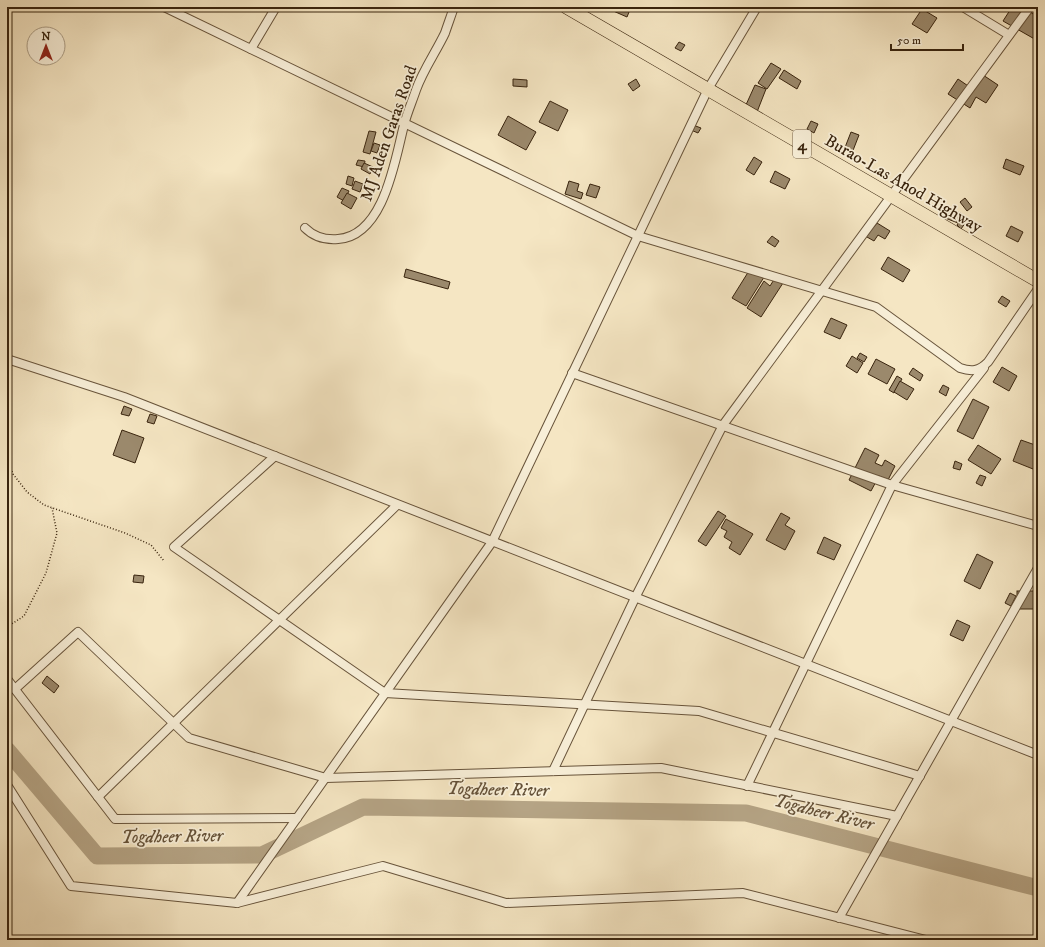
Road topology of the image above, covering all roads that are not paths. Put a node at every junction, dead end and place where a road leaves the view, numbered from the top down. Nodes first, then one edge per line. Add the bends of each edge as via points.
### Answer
1 (164, 7) edge
2 (276, 7) edge
3 (454, 7) edge
4 (566, 7) edge
5 (756, 7) edge
6 (963, 7) edge
7 (1030, 7) edge
8 (1009, 35) junction
9 (251, 49) junction
10 (708, 89) junction
11 (404, 123) junction
12 (892, 196) junction
13 (305, 228) dead end
14 (638, 236) junction
15 (1038, 282) edge
16 (1038, 289) edge
17 (822, 291) junction
18 (7, 359) edge
19 (988, 362) junction
20 (572, 373) junction
21 (723, 426) junction
22 (276, 456) junction
23 (892, 485) junction
24 (397, 505) junction
25 (1038, 526) edge
26 (492, 542) junction
27 (1038, 568) edge
28 (635, 598) junction
29 (280, 620) junction
30 (806, 664) junction
31 (7, 678) edge
32 (15, 689) junction
33 (385, 693) junction
34 (584, 704) junction
35 (951, 721) junction
36 (174, 723) junction
37 (773, 733) junction
38 (1038, 754) edge
39 (553, 772) junction
40 (920, 776) junction
41 (326, 778) junction
42 (7, 785) edge
43 (747, 786) junction
44 (98, 798) junction
45 (897, 816) junction
46 (297, 818) junction
47 (237, 903) junction
48 (839, 918) junction
49 (926, 940) edge

1 - 9 street
2 - 9 street
3 - 11 street, MJ Aden Garas Road via 417,86
4 - 10 highway, Burao-Las Anod Highway / 4
5 - 10 street
6 - 8 street
7 - 8 street
8 - 12 street
9 - 11 street
10 - 12 highway, Burao-Las Anod Highway / 4
10 - 14 street
11 - 13 street, MJ Aden Garas Road via 386,191 377,211 364,229 346,239 331,240 311,233
11 - 14 street
12 - 15 highway, Burao-Las Anod Highway / 4
12 - 17 street
14 - 17 street
14 - 20 street
16 - 19 street
17 - 19 street via 876,307 960,368 974,371
17 - 21 street
18 - 22 street via 124,397
19 - 23 street
20 - 21 street
20 - 26 street
21 - 23 street
21 - 28 street
22 - 24 street
22 - 29 street via 174,546
23 - 25 street
23 - 30 street
24 - 26 street
24 - 29 street
26 - 28 street
26 - 33 street
27 - 35 street
28 - 30 street
28 - 34 street
29 - 33 street
29 - 36 street
30 - 35 street
30 - 37 street
31 - 32 street
32 - 36 street via 78,632
32 - 44 street
33 - 34 street
33 - 41 street
34 - 37 street via 699,711
34 - 39 street
35 - 38 street
35 - 40 street
36 - 41 street via 189,738
36 - 44 street
37 - 40 street
37 - 43 street
39 - 41 street
39 - 43 street via 661,768
40 - 45 street
41 - 46 street
42 - 47 street via 71,886
43 - 45 street
44 - 46 street via 114,819
45 - 48 street
46 - 47 street
47 - 48 street via 383,866 506,903 743,893
48 - 49 street

